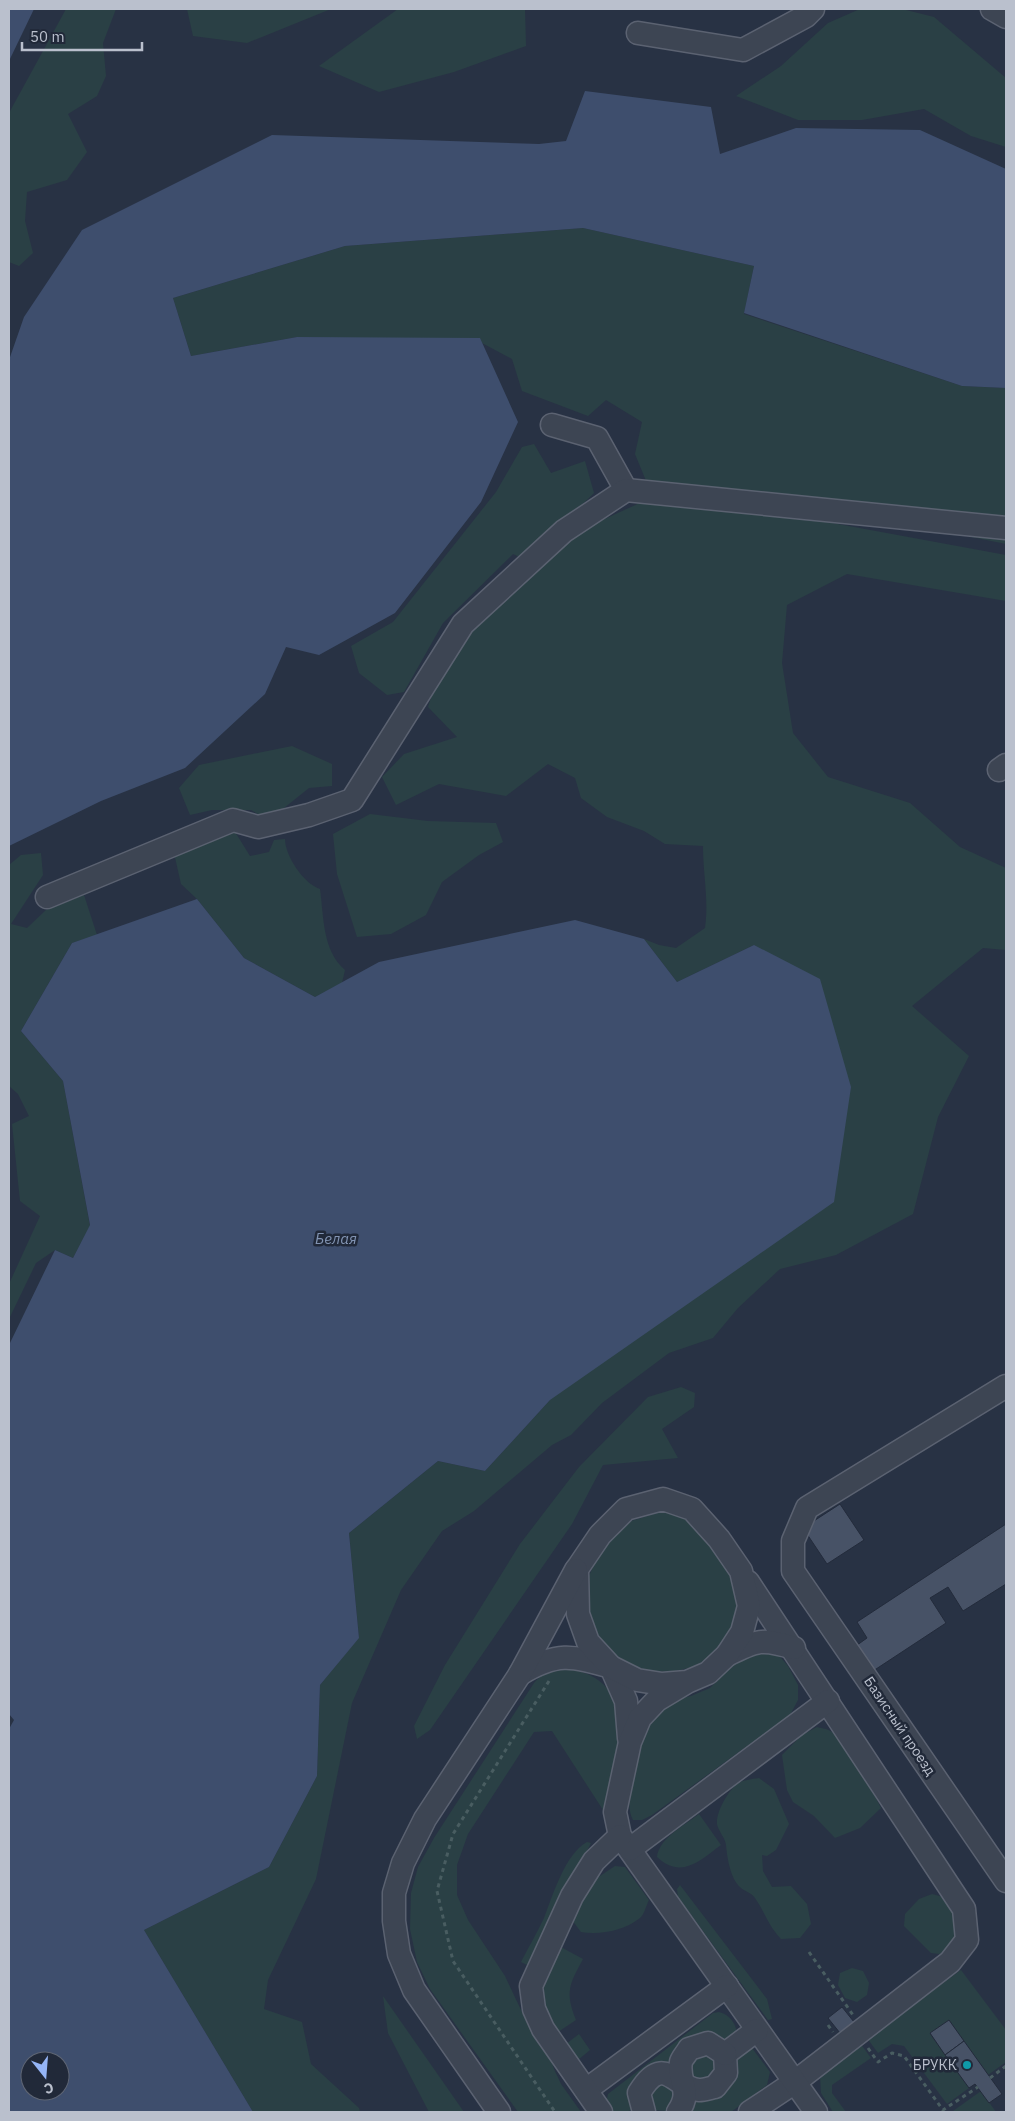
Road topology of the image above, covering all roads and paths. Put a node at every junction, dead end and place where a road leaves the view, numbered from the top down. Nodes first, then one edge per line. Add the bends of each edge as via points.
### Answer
1 (813, 9) edge
2 (992, 9) edge
3 (1006, 16) edge
4 (638, 33) dead end
5 (552, 425) dead end
6 (626, 490) junction
7 (1006, 528) edge
8 (47, 897) dead end
9 (1006, 1386) edge
10 (577, 1569) junction
11 (741, 1571) junction
12 (794, 1648) junction
13 (727, 1655) junction
14 (561, 1657) junction
15 (611, 1667) junction
16 (520, 1674) junction
17 (687, 1682) junction
18 (828, 1701) junction
19 (630, 1742) junction
20 (625, 1842) junction
21 (1006, 1881) edge
22 (809, 1952) dead end
23 (727, 1986) junction
24 (757, 2030) junction
25 (857, 2032) junction
26 (724, 2054) junction
27 (1006, 2066) edge
28 (990, 2078) dead end
29 (795, 2082) junction
30 (684, 2083) junction
31 (978, 2087) dead end
32 (586, 2090) junction
33 (499, 2112) edge
34 (555, 2112) edge
35 (601, 2112) edge
36 (642, 2112) edge
37 (678, 2112) edge
38 (750, 2112) edge
39 (816, 2112) edge

1 - 4 street via 806,16 743,50
2 - 3 street
5 - 6 street via 596,438
6 - 7 street
6 - 8 street via 564,531 463,624 352,800 309,815 258,827 232,820
9 - 21 street, Базисный проезд via 807,1508 793,1542 793,1571
10 - 11 street via 600,1535 626,1509 663,1499 692,1509 719,1539
10 - 15 street via 578,1614 588,1642
10 - 16 street
11 - 12 street
11 - 13 street via 749,1606 742,1632
12 - 13 street via 768,1640 749,1644
12 - 18 street
13 - 17 street via 708,1673
14 - 15 street via 582,1658
14 - 16 street via 540,1662
14 - 34 path via 453,1834 436,1891 452,1961
15 - 17 street via 637,1680 662,1684
15 - 19 street via 626,1701
16 - 33 street via 426,1819 403,1863 394,1892 399,1954 414,1990
17 - 19 street via 657,1700 640,1718
18 - 20 street
18 - 25 street via 964,1909 967,1940 950,1962
19 - 20 street via 616,1812
20 - 23 street
20 - 32 street via 594,1861 572,1896 531,1986 534,2009 543,2029
22 - 25 path via 859,2023 853,2027
23 - 24 street
23 - 32 street
24 - 26 street
24 - 29 street
25 - 29 street
25 - 31 path via 878,2062 892,2053 904,2056 943,2110
26 - 30 street via 726,2073 715,2087 697,2090
26 - 30 street via 708,2043 689,2049 681,2062
27 - 28 path
29 - 38 street
29 - 39 street
30 - 36 street via 670,2074 657,2074 645,2082 639,2093
30 - 37 street via 683,2106
32 - 35 street

